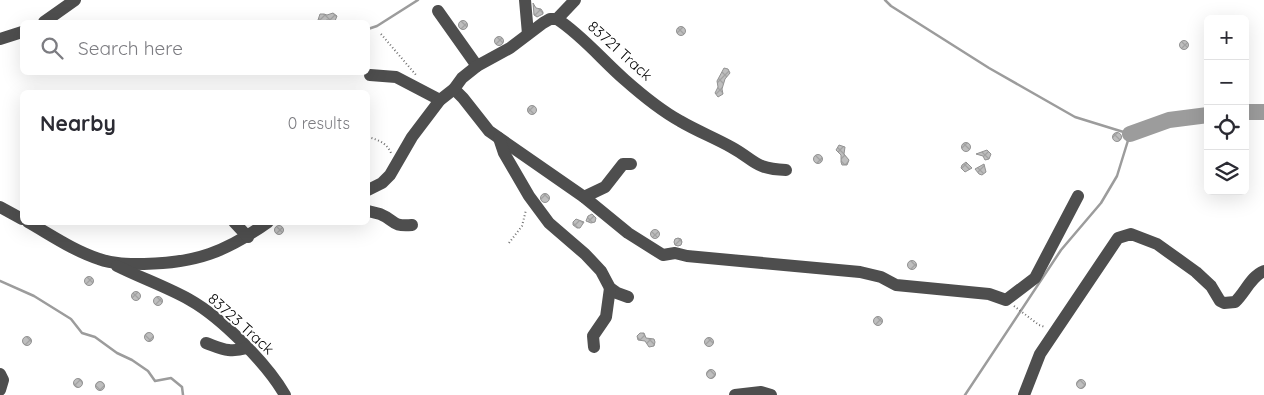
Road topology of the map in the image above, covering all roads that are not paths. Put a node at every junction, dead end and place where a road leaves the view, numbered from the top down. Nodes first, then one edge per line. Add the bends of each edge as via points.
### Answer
1 (75, 0) edge
2 (525, 0) edge
3 (574, 0) edge
4 (438, 11) dead end
5 (557, 19) junction
6 (47, 20) edge
7 (20, 33) edge
8 (528, 34) junction
9 (0, 39) edge
10 (477, 66) junction
11 (370, 75) dead end
12 (454, 89) junction
13 (440, 100) junction
14 (499, 138) junction
15 (631, 164) dead end
16 (786, 170) dead end
17 (370, 189) edge
18 (1078, 196) dead end
19 (584, 197) junction
20 (0, 207) edge
21 (370, 211) edge
22 (20, 218) edge
23 (33, 225) edge
24 (237, 225) edge
25 (264, 225) edge
26 (412, 225) dead end
27 (248, 237) junction
28 (111, 262) junction
29 (1264, 271) edge
30 (610, 288) junction
31 (628, 297) dead end
32 (206, 343) dead end
33 (594, 347) dead end
34 (247, 348) junction
35 (0, 374) edge
36 (0, 390) edge
37 (285, 395) edge
38 (735, 395) edge
39 (771, 395) edge
40 (1024, 395) edge

1 - 6 street
2 - 8 street
3 - 5 street
4 - 10 street
5 - 8 street via 550,19
5 - 16 street, 83721 Track via 663,110 735,149 762,168
7 - 9 street
8 - 10 street
10 - 12 street
11 - 13 street via 396,77
12 - 13 street
12 - 14 street via 489,131
13 - 17 street via 412,136 397,164 382,183
14 - 19 street
14 - 30 street via 529,196 549,223 600,271
15 - 19 street via 622,164 606,187
18 - 19 street via 1035,278 1006,300 989,294 896,285 860,272 676,253 663,255 628,233
20 - 22 street
21 - 26 street via 382,214 394,224
23 - 28 street via 78,250
24 - 27 street
25 - 27 street
27 - 28 street via 230,247 187,261
28 - 34 street, 83723 Track via 196,304
29 - 40 street via 1259,272 1235,302 1224,303 1196,272 1157,244 1131,234 1123,235 1114,241 1040,354
30 - 31 street
30 - 33 street via 606,317 593,336
32 - 34 street via 234,352
34 - 37 street, 83723 Track via 271,373
35 - 36 street via 3,380
38 - 39 street via 761,392

